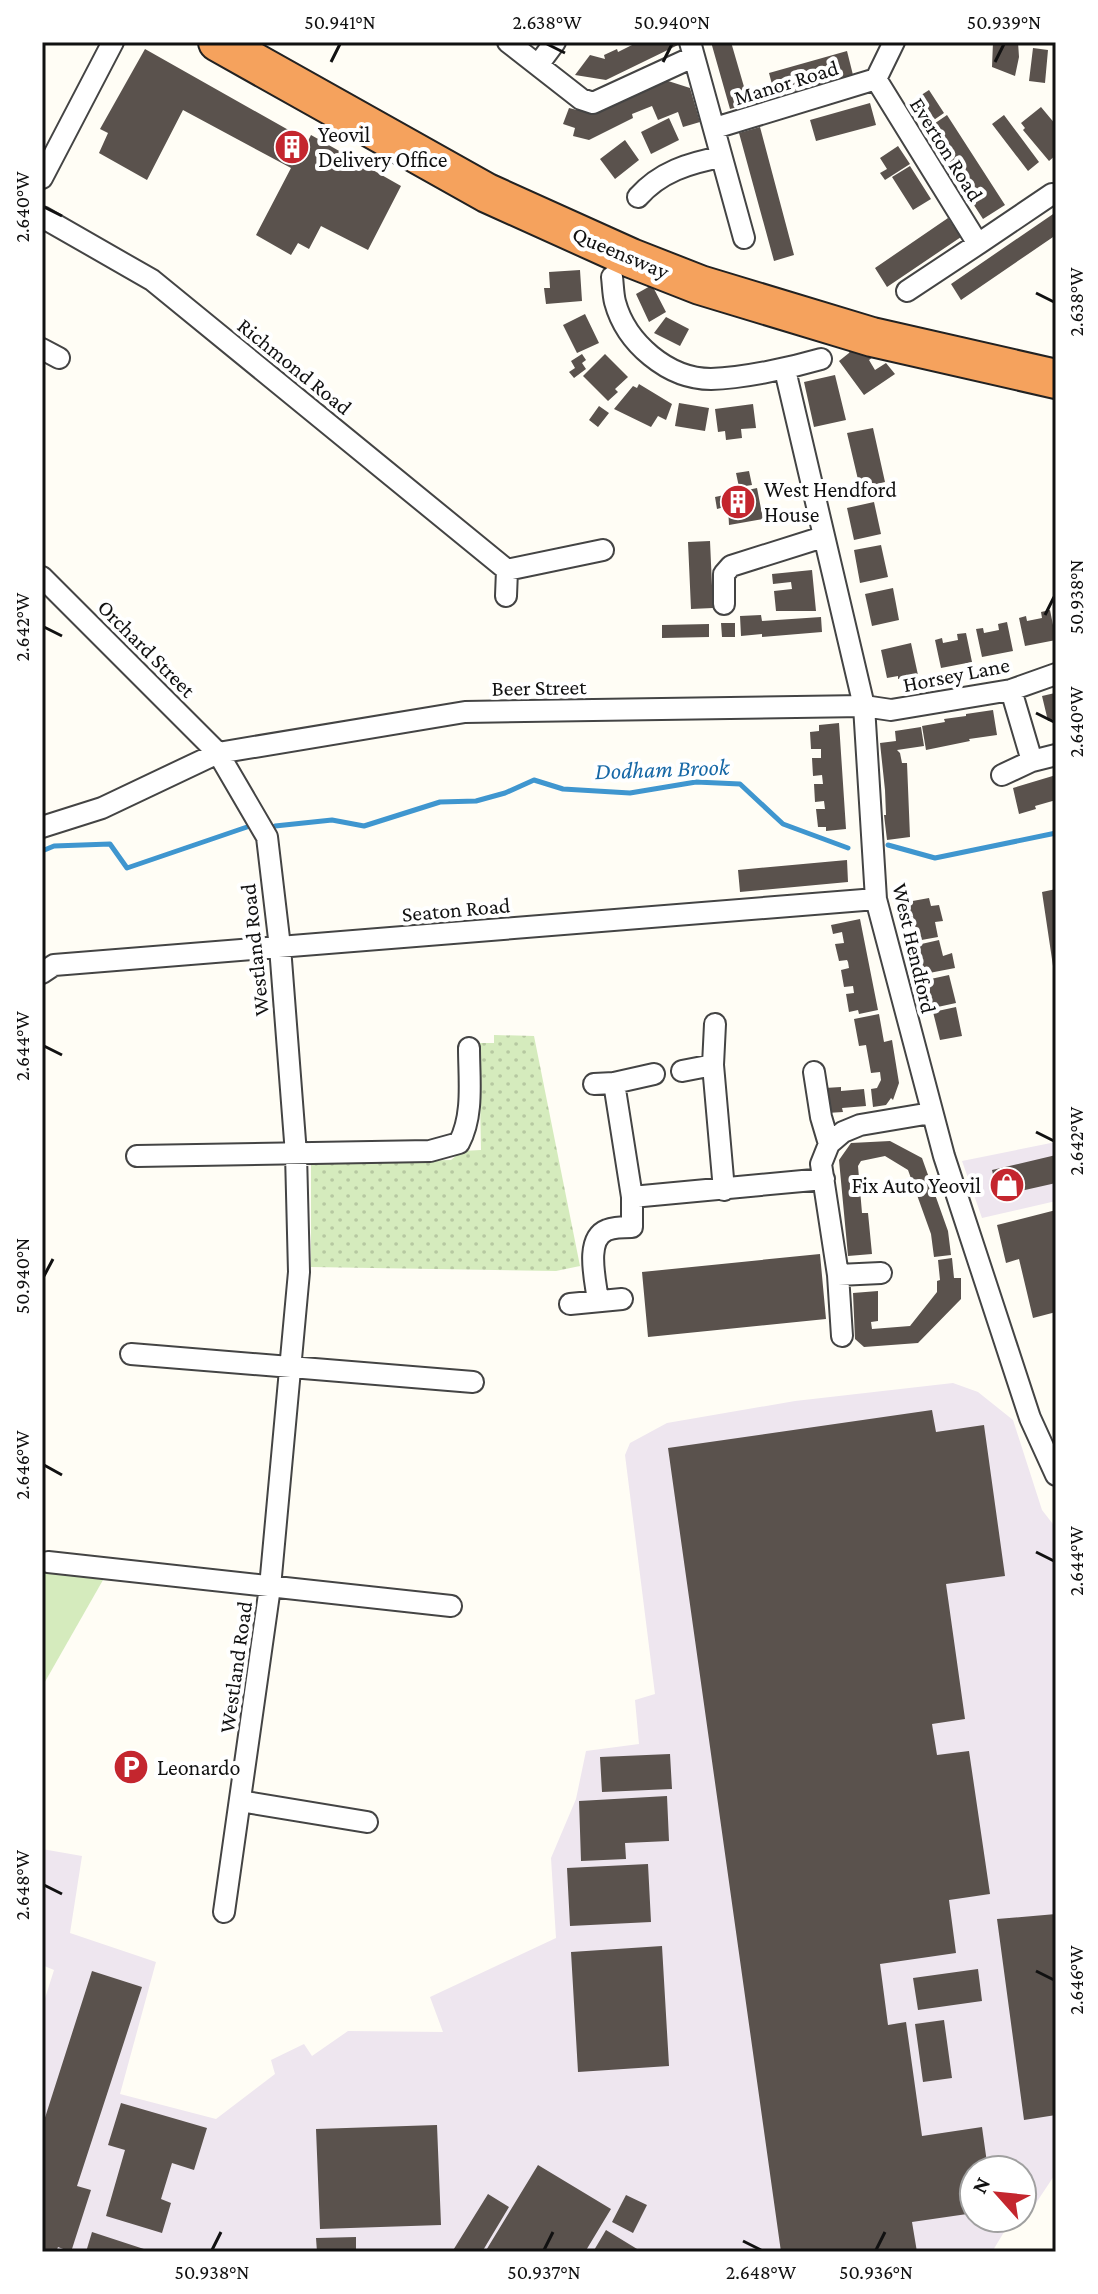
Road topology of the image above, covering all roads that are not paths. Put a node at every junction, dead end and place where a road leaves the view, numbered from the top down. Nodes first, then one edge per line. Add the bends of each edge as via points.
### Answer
1 (113, 42) edge
2 (218, 42) edge
3 (269, 42) edge
4 (508, 42) edge
5 (555, 42) edge
6 (894, 42) edge
7 (691, 49) edge
8 (538, 65) junction
9 (876, 79) junction
10 (715, 128) junction
11 (721, 157) junction
12 (42, 178) edge
13 (1052, 194) dead end
14 (638, 197) dead end
15 (42, 217) edge
16 (744, 238) dead end
17 (978, 244) junction
18 (612, 277) dead end
19 (907, 291) dead end
20 (1056, 354) edge
21 (821, 359) dead end
22 (785, 370) junction
23 (1056, 379) edge
24 (823, 537) junction
25 (603, 550) dead end
26 (507, 570) junction
27 (42, 577) edge
28 (506, 596) dead end
29 (724, 604) dead end
30 (1056, 674) edge
31 (1011, 690) junction
32 (864, 706) junction
33 (218, 753) junction
34 (1056, 755) edge
35 (1032, 761) junction
36 (1002, 775) dead end
37 (42, 827) edge
38 (876, 899) junction
39 (280, 947) junction
40 (42, 973) edge
41 (715, 1024) dead end
42 (469, 1048) dead end
43 (713, 1065) junction
44 (682, 1071) dead end
45 (814, 1072) dead end
46 (654, 1074) dead end
47 (931, 1113) junction
48 (829, 1144) junction
49 (296, 1154) junction
50 (137, 1156) dead end
51 (824, 1179) junction
52 (724, 1190) junction
53 (632, 1197) junction
54 (881, 1273) dead end
55 (838, 1275) junction
56 (622, 1299) dead end
57 (598, 1301) junction
58 (570, 1304) dead end
59 (842, 1336) dead end
60 (131, 1354) dead end
61 (292, 1369) junction
62 (473, 1382) dead end
63 (1056, 1475) edge
64 (48, 1562) dead end
65 (270, 1587) junction
66 (451, 1606) dead end
67 (240, 1801) junction
68 (367, 1822) dead end
69 (224, 1912) dead end

1 - 12 street
2 - 23 highway, Queensway via 487,193 631,258 857,333
3 - 20 highway, Queensway via 500,170 704,260 800,291
4 - 8 street
5 - 8 street
6 - 9 street
7 - 8 street via 593,103
7 - 10 street
9 - 10 street, Manor Road
9 - 17 street, Everton Road
10 - 11 street
11 - 14 street via 673,171
11 - 16 street
13 - 17 street
15 - 26 street, Richmond Road via 152,280
17 - 19 street
18 - 22 street via 622,320 636,343 658,361 710,379
21 - 22 street
22 - 24 street, West Hendford
24 - 29 street via 731,566 724,574
24 - 32 street, West Hendford
25 - 26 street
26 - 28 street
27 - 33 street, Orchard Street
30 - 31 street, Horsey Lane
31 - 32 street, Horsey Lane via 891,710
31 - 35 street
32 - 33 street, Beer Street via 465,712
32 - 38 street, West Hendford
33 - 37 street, Beer Street via 102,808
33 - 39 street, Westland Road via 267,837
34 - 35 street
35 - 36 street
38 - 39 street, Seaton Road
38 - 47 street, West Hendford
39 - 40 street, Seaton Road via 54,965
39 - 49 street, Westland Road
41 - 43 street
42 - 49 street via 469,1114 459,1143 430,1151
43 - 44 street
43 - 52 street
45 - 48 street
46 - 53 street via 604,1084
47 - 48 street via 860,1125
47 - 63 street, West Hendford via 1030,1418
48 - 51 street via 821,1164
49 - 50 street
49 - 61 street, Westland Road via 299,1272
51 - 52 street
51 - 55 street
52 - 53 street
53 - 57 street via 632,1227 605,1230 594,1246
54 - 55 street
55 - 59 street
56 - 57 street
57 - 58 street
60 - 61 street
61 - 62 street
61 - 65 street, Westland Road
64 - 65 street
65 - 66 street, Westland Road
65 - 67 street, Westland Road
67 - 68 street
67 - 69 street, Westland Road

